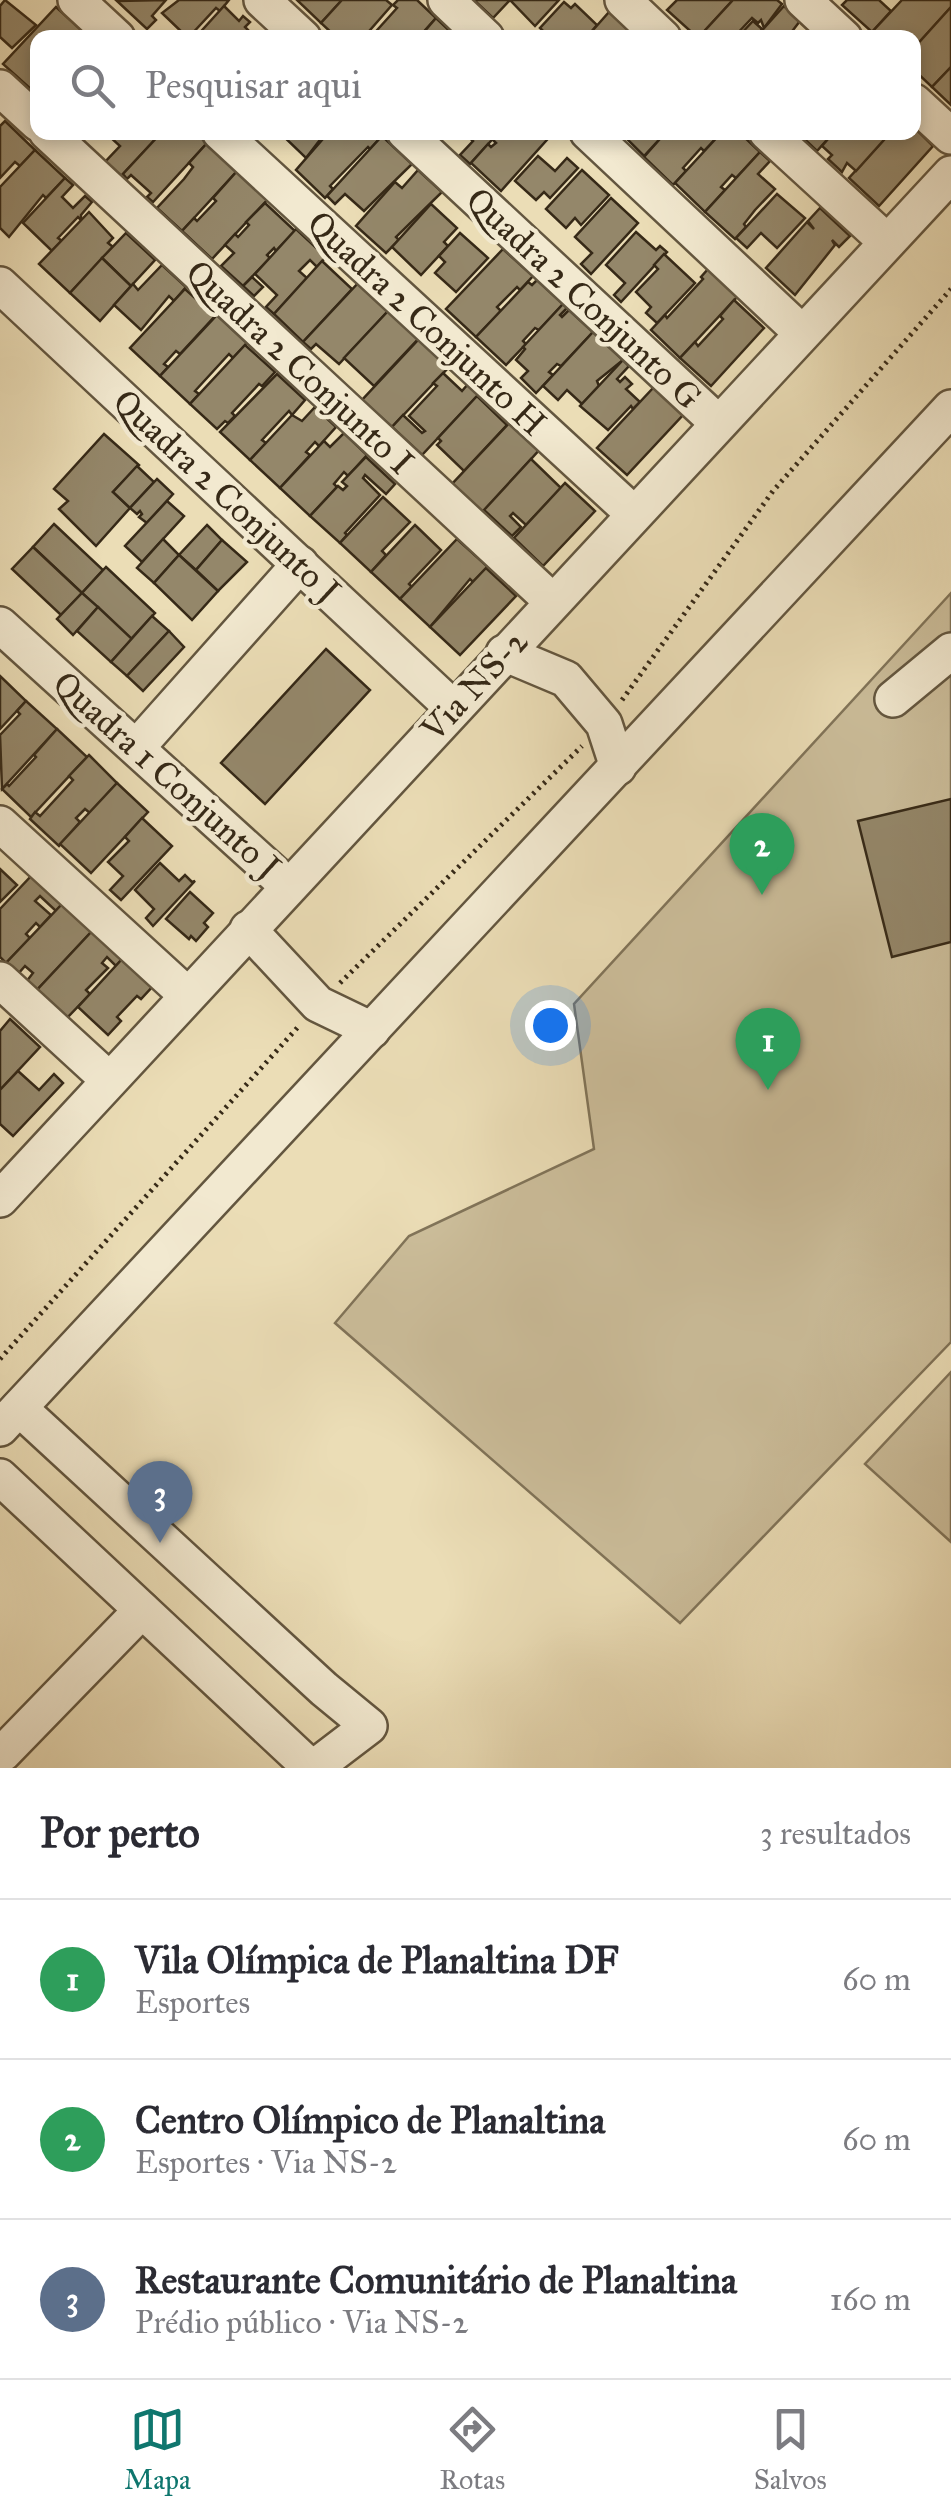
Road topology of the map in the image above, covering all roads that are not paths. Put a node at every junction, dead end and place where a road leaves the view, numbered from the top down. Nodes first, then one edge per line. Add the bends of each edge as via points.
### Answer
1 (76, 0) edge
2 (262, 0) edge
3 (446, 0) edge
4 (622, 0) edge
5 (803, 0) edge
6 (108, 30) edge
7 (294, 30) edge
8 (478, 30) edge
9 (655, 30) edge
10 (835, 30) edge
11 (0, 88) edge
12 (921, 108) edge
13 (30, 116) edge
14 (951, 136) edge
15 (57, 140) edge
16 (229, 140) edge
17 (414, 140) edge
18 (597, 140) edge
19 (776, 140) edge
20 (951, 174) edge
21 (887, 242) junction
22 (0, 284) edge
23 (802, 333) junction
24 (951, 408) edge
25 (718, 423) junction
26 (634, 514) junction
27 (300, 564) junction
28 (552, 601) junction
29 (0, 625) edge
30 (951, 650) edge
31 (504, 653) junction
32 (893, 699) dead end
33 (453, 708) junction
34 (137, 747) junction
35 (618, 766) junction
36 (0, 824) edge
37 (288, 886) junction
38 (248, 930) junction
39 (0, 980) edge
40 (187, 995) junction
41 (372, 1030) junction
42 (109, 1080) junction
43 (8, 1175) edge
44 (10, 1418) edge
45 (0, 1478) edge
46 (142, 1610) junction
47 (3, 1753) dead end
48 (313, 1768) edge

1 - 6 street
2 - 7 street
3 - 8 street
4 - 9 street
5 - 10 street
11 - 13 street
12 - 14 street
15 - 28 street, Quadra 2 Conjunto I
16 - 26 street, Quadra 2 Conjunto H
17 - 25 street, Quadra 2 Conjunto G
18 - 23 street
19 - 21 street
20 - 21 street, Via NS-2
21 - 23 street, Via NS-2
22 - 27 street, Quadra 2 Conjunto J
23 - 25 street, Via NS-2
24 - 35 street
25 - 26 street, Via NS-2
26 - 28 street, Via NS-2
27 - 33 street, Quadra 2 Conjunto J
27 - 34 street
28 - 31 street, Via NS-2
29 - 34 street, Quadra 1 Conjunto J
30 - 32 street
31 - 33 street, Via NS-2
31 - 35 street via 566,679 604,724
33 - 37 street, Via NS-2
34 - 37 street, Quadra 1 Conjunto J
35 - 41 street
36 - 40 street
37 - 38 street, Via NS-2
38 - 40 street, Via NS-2
38 - 41 street via 318,1004
39 - 42 street
40 - 42 street, Via NS-2
41 - 44 street
42 - 43 street, Via NS-2
44 - 48 street via 368,1726
45 - 46 street
46 - 47 street
46 - 48 street

